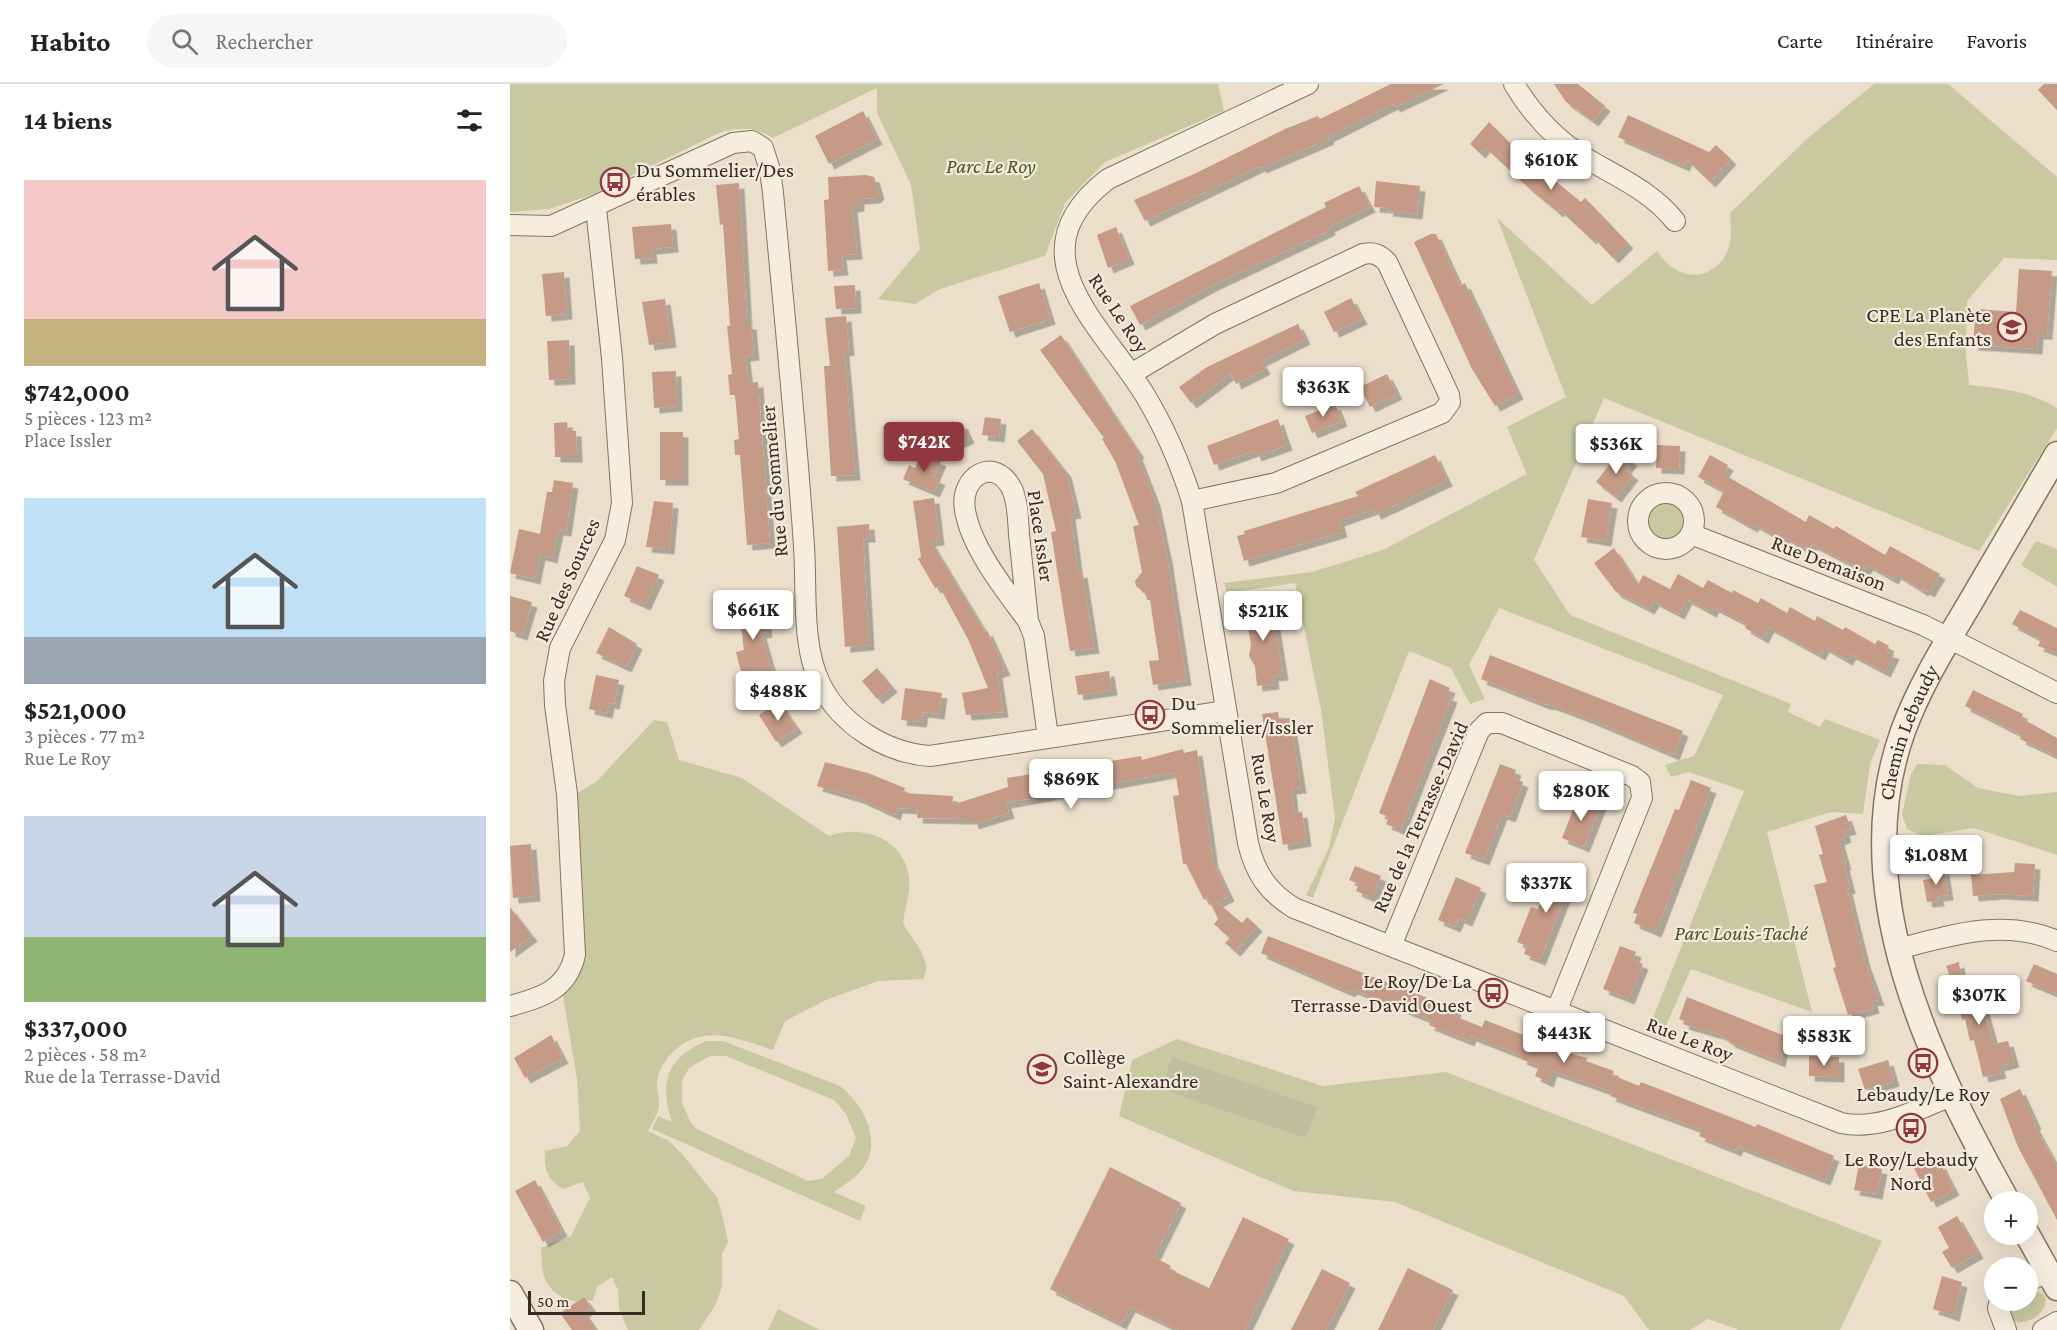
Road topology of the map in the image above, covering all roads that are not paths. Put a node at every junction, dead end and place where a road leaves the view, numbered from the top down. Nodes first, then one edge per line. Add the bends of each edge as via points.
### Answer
1 (1308, 84) edge
2 (1514, 84) edge
3 (596, 208) junction
4 (1675, 220) dead end
5 (510, 225) edge
6 (1131, 374) junction
7 (2057, 454) edge
8 (1192, 501) junction
9 (1691, 534) dead end
10 (1028, 621) junction
11 (1949, 639) junction
12 (2057, 693) edge
13 (1226, 711) junction
14 (1048, 737) junction
15 (2057, 941) edge
16 (1391, 946) junction
17 (1898, 949) junction
18 (510, 1006) edge
19 (1556, 1012) junction
20 (1951, 1096) junction
21 (2002, 1191) edge
22 (2030, 1245) edge
23 (2044, 1281) edge
24 (510, 1293) edge
25 (1999, 1311) edge
26 (2057, 1322) edge
27 (531, 1330) edge
28 (2006, 1330) edge
29 (2043, 1330) edge

1 - 6 street, Rue Le Roy via 1108,179 1077,209 1066,239 1068,280 1082,307
2 - 4 street via 1535,115 1565,144 1653,197
3 - 5 street, Rue du Sommelier via 551,226
3 - 14 street, Rue du Sommelier via 733,143 752,141 763,148 771,170 810,652 820,683 835,706 860,730 913,755 954,755
3 - 18 street, Rue des Sources via 622,503 615,540 560,648 554,681 567,794 575,955 568,977 553,992
6 - 8 street, Rue Le Roy via 1174,452
6 - 8 street via 1215,324 1371,252 1387,262 1415,319 1449,395 1450,402 1442,413 1276,483
7 - 11 street, Chemin Lebaudy
8 - 13 street, Rue Le Roy
9 - 11 street, Rue Demaison
10 - 10 street, Place Issler via 1016,498 1006,479 998,474 979,474 970,480 965,491 964,509 969,526 1005,590
10 - 14 street, Place Issler via 1034,636
11 - 12 street, Rue Demaison
11 - 17 street, Chemin Lebaudy via 1912,708 1889,785 1884,867
13 - 14 street, Rue du Sommelier
13 - 16 street, Rue Le Roy via 1248,843 1263,882 1294,908
15 - 17 street via 2030,932 1991,929
16 - 19 street, Rue Le Roy
16 - 19 street, Rue de la Terrasse-David via 1479,731 1487,723 1502,723 1632,776 1643,789
17 - 20 street, Chemin Lebaudy via 1916,1008
19 - 20 street, Rue Le Roy via 1841,1124 1888,1122
20 - 21 street, Chemin Lebaudy
22 - 23 street
24 - 27 street
25 - 28 street
26 - 29 street

